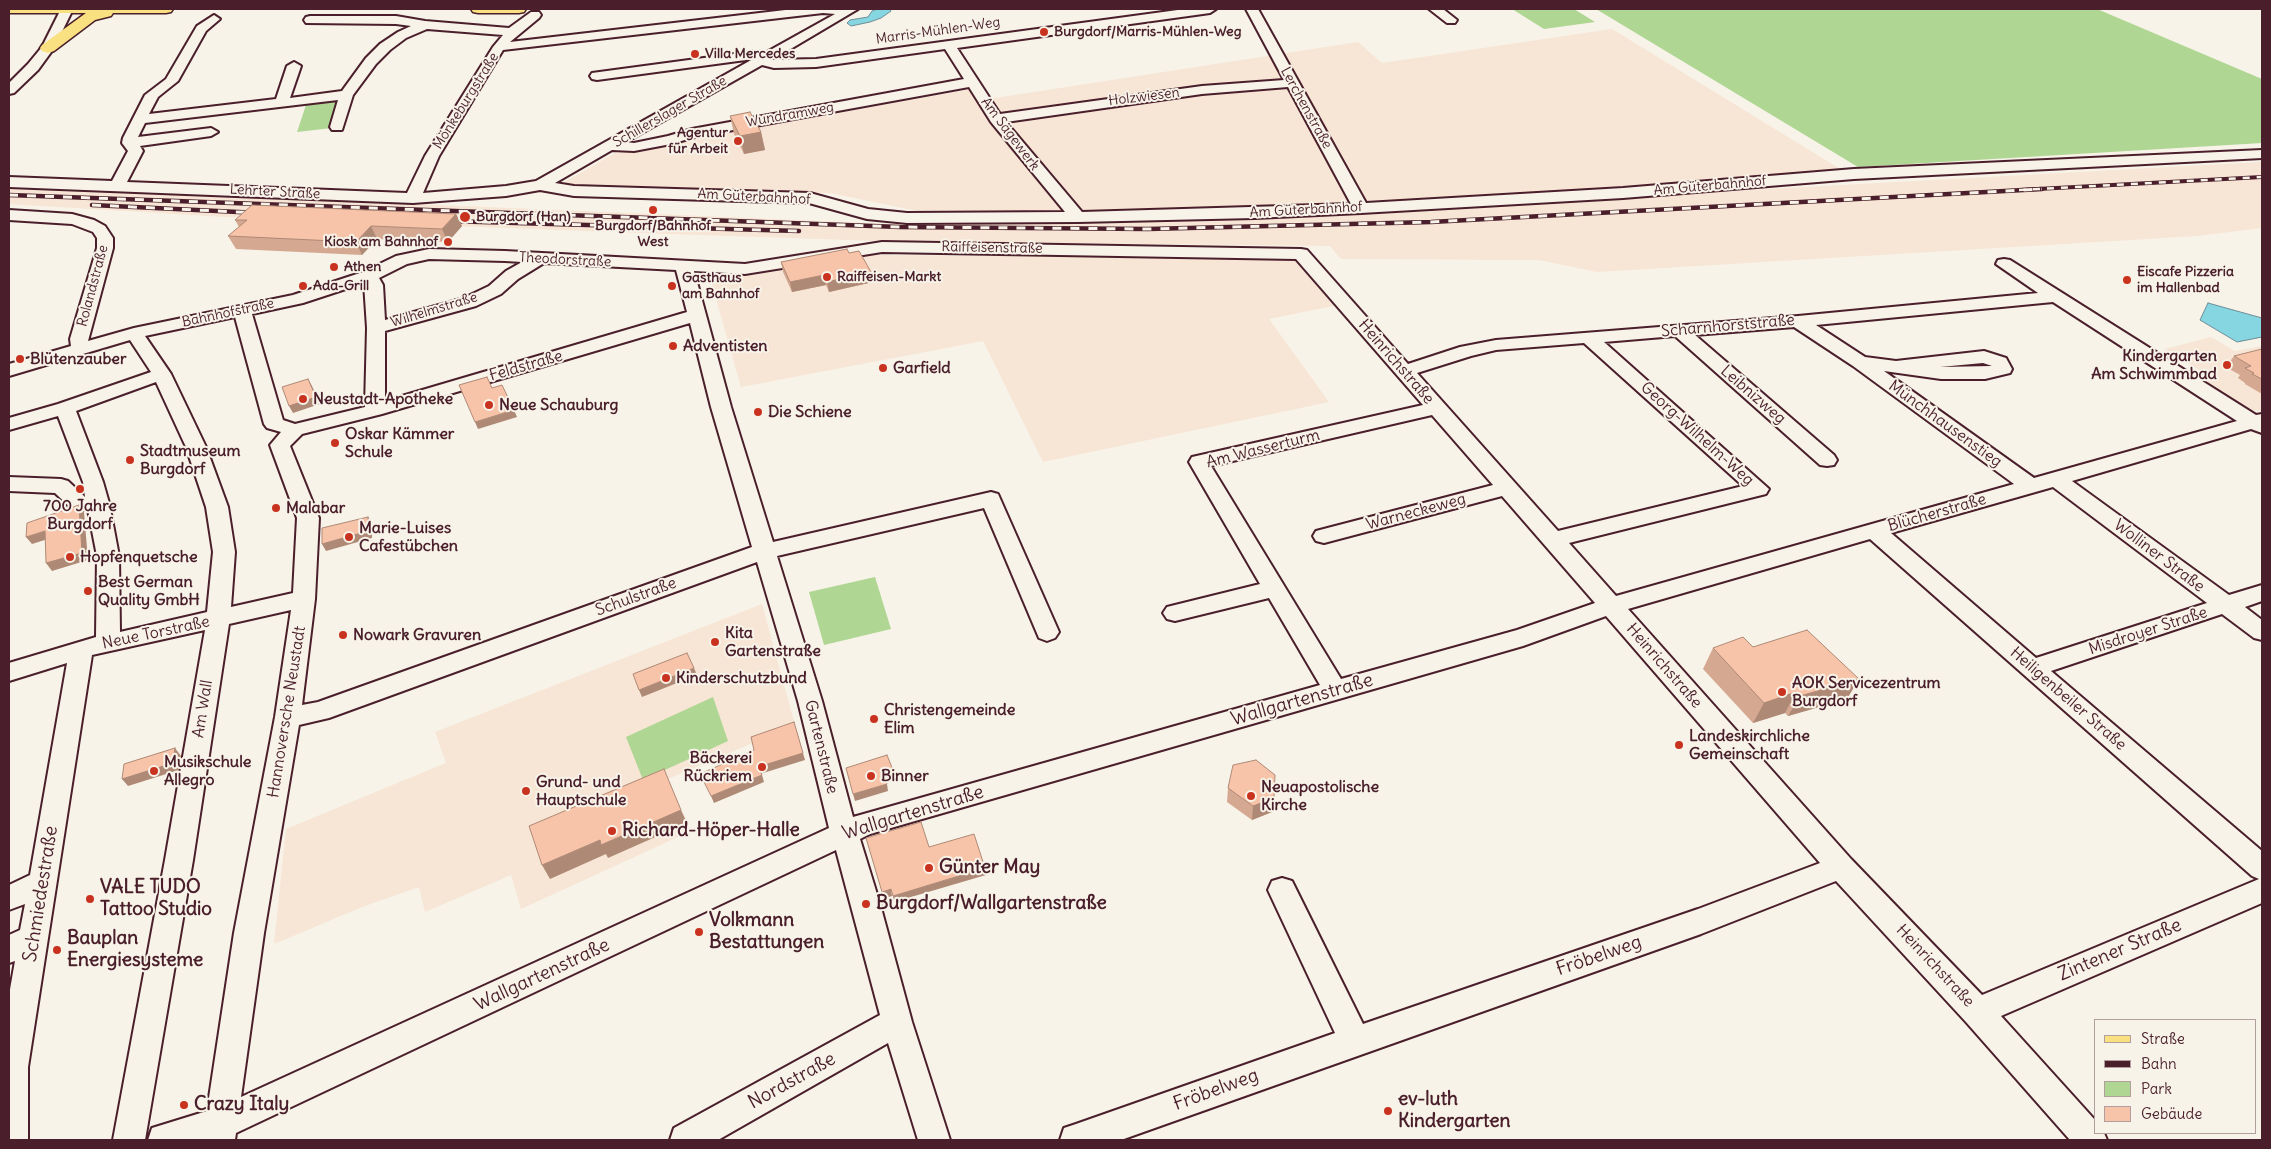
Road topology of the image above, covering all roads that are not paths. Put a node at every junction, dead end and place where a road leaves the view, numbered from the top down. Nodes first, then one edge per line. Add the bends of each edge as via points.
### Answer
1 (9, 9) edge
2 (59, 9) edge
3 (166, 9) edge
4 (478, 9) edge
5 (519, 9) edge
6 (1210, 9) edge
7 (1252, 9) edge
8 (1435, 9) edge
9 (117, 10) junction
10 (849, 10) edge
11 (9, 15) edge
12 (535, 15) dead end
13 (214, 19) dead end
14 (310, 20) dead end
15 (1451, 20) dead end
16 (425, 25) junction
17 (512, 32) junction
18 (40, 36) junction
19 (949, 45) junction
20 (499, 47) junction
21 (763, 59) junction
22 (294, 66) dead end
23 (597, 76) dead end
24 (972, 82) junction
25 (1292, 83) junction
26 (10, 89) edge
27 (346, 95) junction
28 (282, 102) junction
29 (996, 118) junction
30 (138, 120) junction
31 (337, 127) dead end
32 (210, 132) dead end
33 (129, 143) junction
34 (610, 146) junction
35 (2262, 154) edge
36 (9, 182) edge
37 (118, 185) junction
38 (540, 185) junction
39 (413, 198) junction
40 (1361, 208) junction
41 (9, 215) edge
42 (1078, 217) junction
43 (446, 254) joint
44 (1301, 254) joint
45 (542, 258) junction
46 (2004, 264) dead end
47 (684, 267) junction
48 (731, 269) junction
49 (369, 276) junction
50 (2055, 297) junction
51 (695, 308) junction
52 (242, 311) junction
53 (1798, 321) junction
54 (376, 328) junction
55 (1679, 330) junction
56 (134, 333) junction
57 (1589, 338) junction
58 (80, 348) junction
59 (1860, 362) junction
60 (1899, 366) dead end
61 (9, 370) edge
62 (1404, 371) junction
63 (162, 374) junction
64 (65, 408) junction
65 (1437, 408) junction
66 (375, 410) junction
67 (2260, 423) edge
68 (9, 424) edge
69 (296, 430) junction
70 (1827, 460) dead end
71 (2056, 479) junction
72 (9, 484) edge
73 (2030, 486) junction
74 (1508, 488) junction
75 (96, 492) junction
76 (1874, 531) junction
77 (1324, 536) dead end
78 (1553, 540) junction
79 (764, 551) junction
80 (1274, 589) junction
81 (2262, 594) edge
82 (304, 599) junction
83 (1611, 606) junction
84 (2226, 606) junction
85 (1174, 613) dead end
86 (218, 619) junction
87 (1047, 632) dead end
88 (2262, 632) edge
89 (108, 643) junction
90 (81, 649) junction
91 (2033, 668) junction
92 (9, 672) edge
93 (1335, 690) junction
94 (288, 717) junction
95 (844, 832) junction
96 (1842, 868) junction
97 (2262, 868) edge
98 (43, 882) junction
99 (1282, 890) dead end
100 (2262, 890) edge
101 (9, 898) edge
102 (21, 943) edge
103 (1978, 1012) junction
104 (897, 1022) junction
105 (1355, 1041) junction
106 (10, 1068) edge
107 (220, 1131) edge
108 (12, 1140) edge
109 (129, 1140) edge
110 (164, 1140) edge
111 (686, 1140) edge
112 (934, 1140) edge
113 (1076, 1140) edge
114 (2090, 1140) edge

1 - 2 main road
2 - 9 main road
2 - 18 street
3 - 9 main road
4 - 5 main road
6 - 19 street, Marris-Mühlen-Weg
7 - 25 street, Lerchenstraße
8 - 15 street
9 - 18 main road
10 - 20 street via 823,9
10 - 21 street, Schillerslager Straße
11 - 18 main road via 29,22
12 - 17 street, Mönkeburgstraße
13 - 30 street via 201,29 171,81 152,95
14 - 16 street via 396,20
16 - 17 street
16 - 27 street via 385,47
17 - 20 street, Mönkeburgstraße
18 - 26 street via 33,67
19 - 21 street, Marris-Mühlen-Weg via 800,65 774,64
19 - 24 street, Am Sägewerk
20 - 39 street, Mönkeburgstraße via 432,156
21 - 23 street, Marris-Mühlen-Weg via 756,55
21 - 34 street, Schillerslager Straße
22 - 28 street
24 - 29 street, Am Sägewerk
24 - 34 street, Wundramweg via 634,147
25 - 29 street, Holzwiesen via 1202,90
25 - 40 street, Lerchenstraße
27 - 28 street
27 - 31 street
28 - 30 street
29 - 42 street, Am Sägewerk
30 - 33 street
32 - 33 street
33 - 37 street via 136,151
34 - 38 street, Schillerslager Straße
35 - 40 street, Am Güterbahnhof via 1854,174 1623,194
36 - 37 street, Lehrter Straße
37 - 39 street, Lehrter Straße
38 - 39 street, Lehrter Straße via 506,191
38 - 42 street, Am Güterbahnhof via 574,191 810,198 867,214 907,218
40 - 42 street, Am Güterbahnhof
41 - 58 street, Rolandstraße via 88,222 105,238 106,248 79,339
43 - 45 street, Theodorstraße
43 - 49 street, Bahnhofstraße via 408,258
44 - 48 street, Raiffeisenstraße via 882,247
44 - 62 street, Heinrichstraße
45 - 47 street, Theodorstraße
45 - 54 street, Wilhelmstraße via 512,275 495,290 470,302
46 - 50 street
47 - 48 street, Raiffeisenstraße
47 - 51 street, Gartenstraße
48 - 51 street via 706,282
49 - 52 street, Bahnhofstraße via 297,299
49 - 54 street, Wilhelmstraße via 374,285
50 - 53 street, Scharnhorststraße
50 - 67 street
51 - 66 street, Feldstraße
51 - 79 street, Gartenstraße
52 - 56 street, Bahnhofstraße
52 - 69 street via 274,424
53 - 55 street, Scharnhorststraße
53 - 59 street, Münchhausenstieg
54 - 66 street, Wilhelmstraße
55 - 57 street, Scharnhorststraße
55 - 70 street, Leibnizweg
56 - 58 street, Bahnhofstraße
56 - 63 street, Am Wall
57 - 62 street, Scharnhorststraße via 1496,345
57 - 78 street, Georg-Wilhelm-Weg via 1759,489
58 - 61 street, Bahnhofstraße
59 - 60 street, Münchhausenstieg
59 - 73 street, Münchhausenstieg
62 - 65 street, Heinrichstraße
63 - 64 street
63 - 86 street, Am Wall via 196,447 217,507 224,552
64 - 68 street
64 - 75 street
65 - 74 street, Heinrichstraße
65 - 80 street, Am Wasserturm via 1199,462
66 - 69 street, Feldstraße
67 - 71 street, Blücherstraße
69 - 82 street, Hannoversche Neustadt via 280,445 308,518
71 - 73 street, Blücherstraße
71 - 84 street, Wolliner Straße
72 - 75 street via 62,486 80,504
73 - 76 street, Blücherstraße
74 - 77 street, Warneckeweg
74 - 78 street, Heinrichstraße
75 - 89 street via 108,556
76 - 83 street, Blücherstraße
76 - 91 street, Heiligenbeiler Straße
78 - 83 street, Heinrichstraße
79 - 87 street, Schulstraße via 991,499
79 - 94 street, Schulstraße via 320,711
79 - 95 street, Gartenstraße via 810,701
80 - 85 street
80 - 93 street, Am Wasserturm
81 - 84 street, Misdroyer Straße
82 - 86 street, Neue Torstraße
82 - 94 street, Hannoversche Neustadt
83 - 93 street, Wallgartenstraße via 1523,637
83 - 96 street, Heinrichstraße
84 - 88 street, Wolliner Straße
84 - 91 street, Misdroyer Straße
86 - 89 street, Neue Torstraße
86 - 109 street, Am Wall
89 - 90 street, Neue Torstraße
90 - 92 street, Neue Torstraße
90 - 98 street, Schmiedestraße
91 - 97 street, Heiligenbeiler Straße
93 - 95 street, Wallgartenstraße
94 - 107 street, Hannoversche Neustadt via 249,933
95 - 104 street, Gartenstraße
95 - 107 street, Wallgartenstraße
96 - 103 street, Heinrichstraße
96 - 105 street, Fröbelweg via 1701,921
98 - 101 street
98 - 102 street, Schmiedestraße
99 - 105 street
100 - 103 street, Zintener Straße
102 - 106 street, Schmiedestraße
103 - 114 street, Heinrichstraße
104 - 111 street, Nordstraße
104 - 112 street, Gartenstraße
105 - 113 street, Fröbelweg
106 - 108 street, Schmiedestraße
107 - 110 street, Wallgartenstraße

